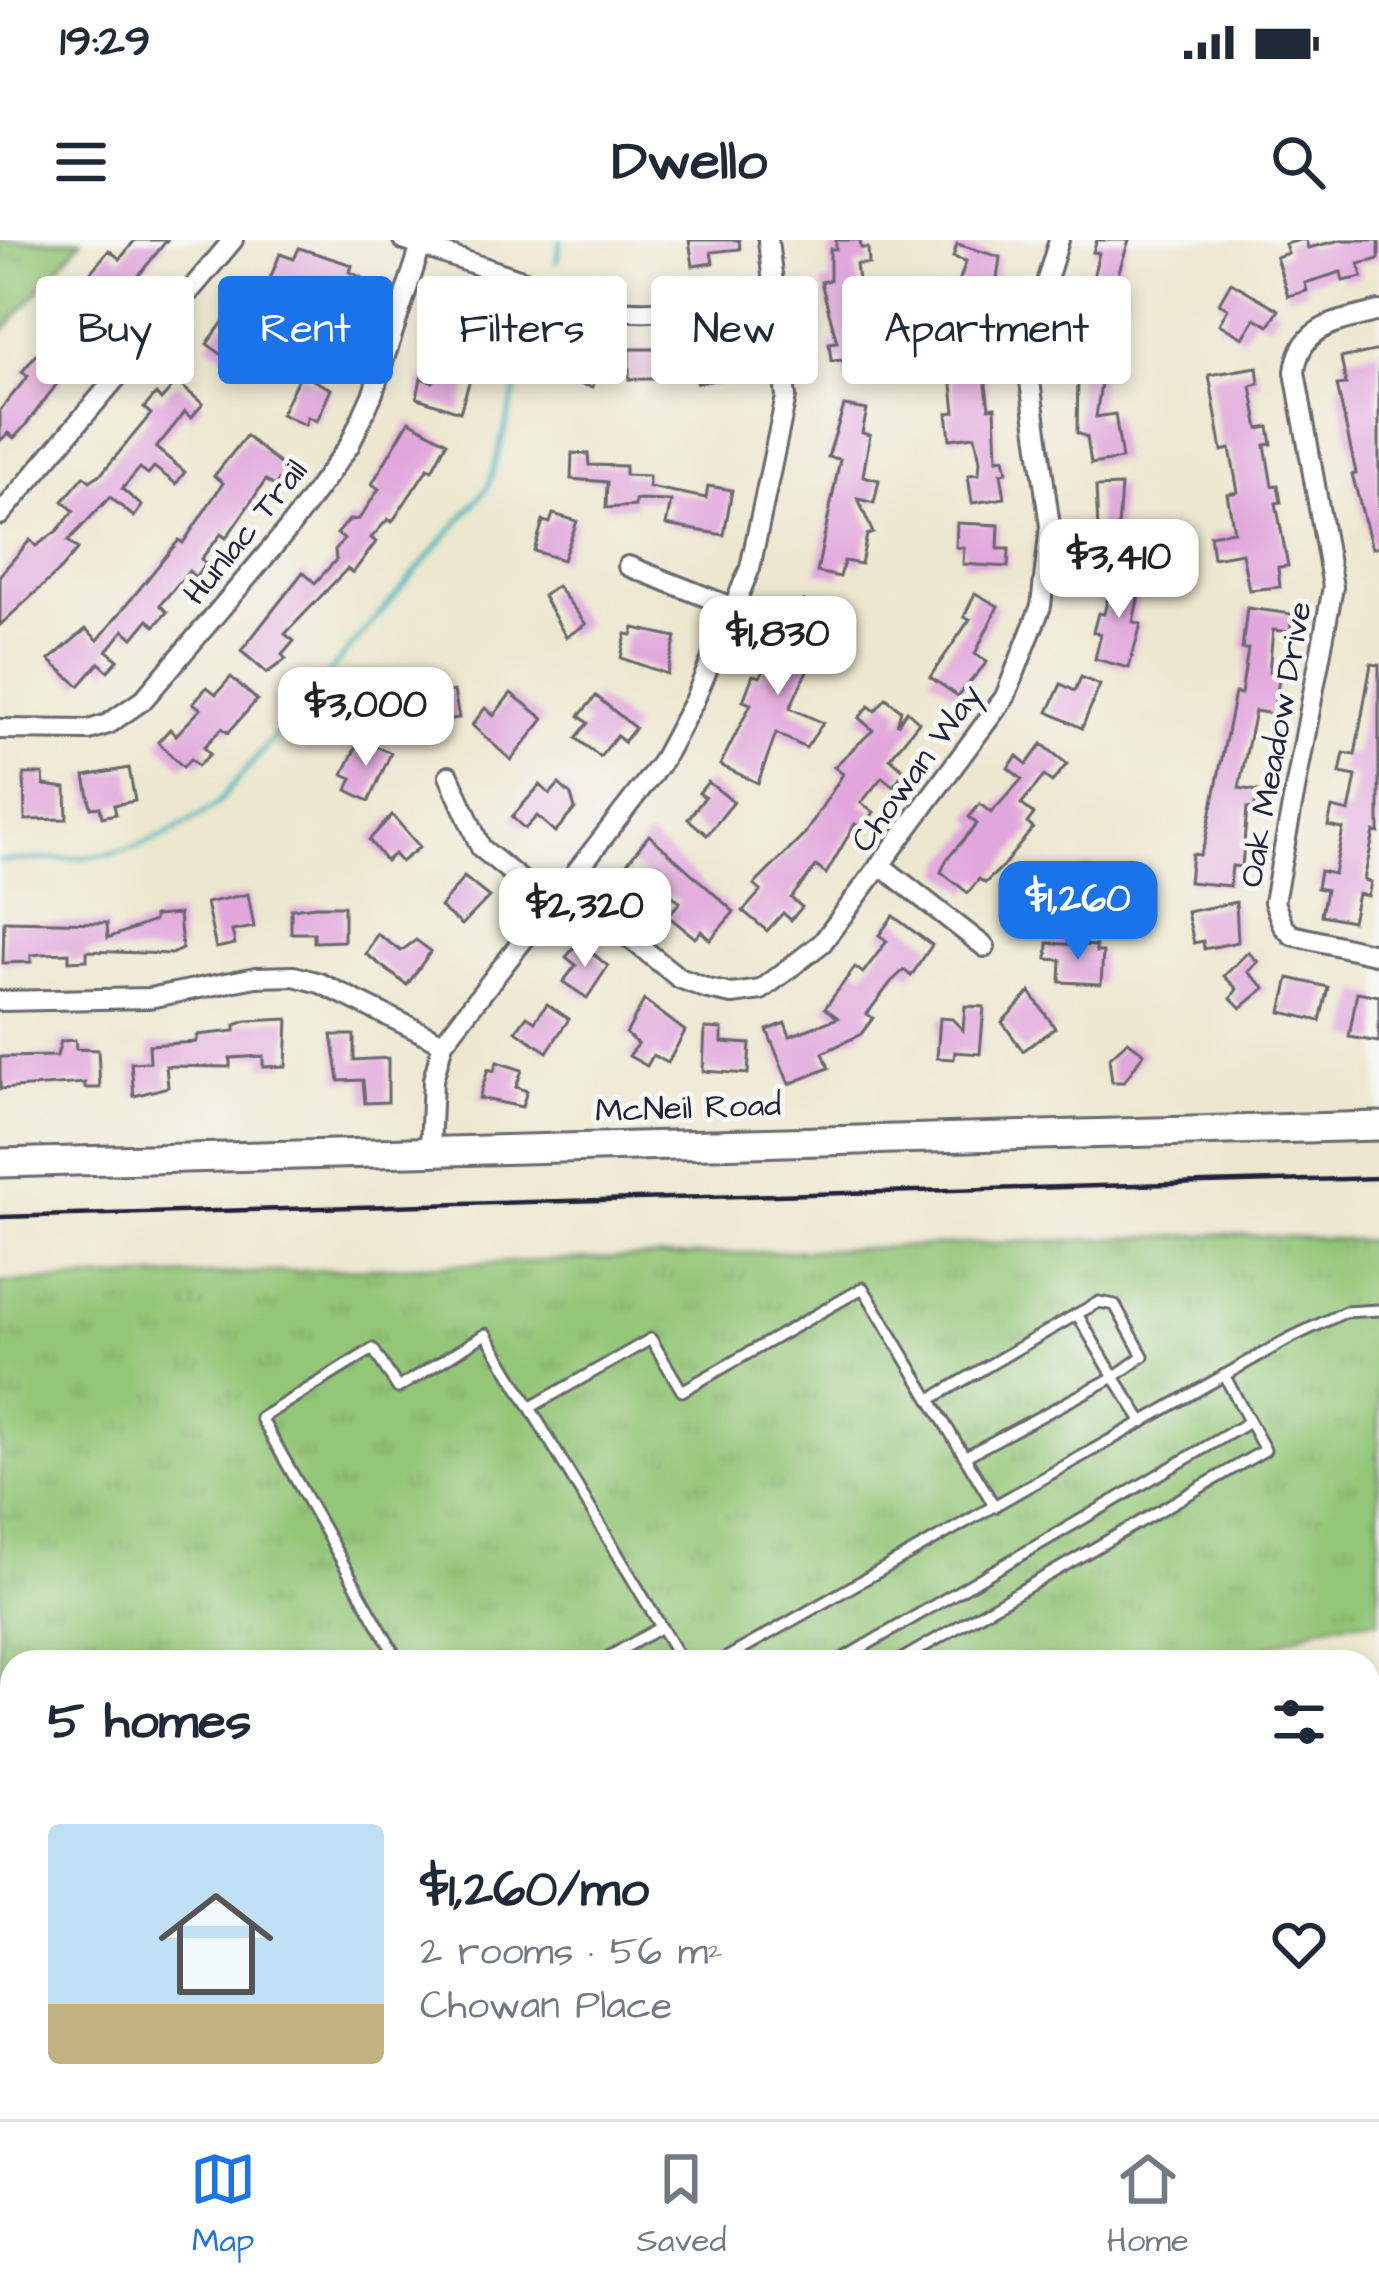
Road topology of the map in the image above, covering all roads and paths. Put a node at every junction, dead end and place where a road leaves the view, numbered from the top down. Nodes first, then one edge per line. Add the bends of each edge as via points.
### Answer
1 (233, 240) edge
2 (768, 240) edge
3 (1059, 240) edge
4 (416, 242) edge
5 (772, 276) edge
6 (1379, 311) edge
7 (651, 313) edge
8 (786, 384) edge
9 (0, 515) edge
10 (628, 566) dead end
11 (730, 606) junction
12 (0, 729) edge
13 (449, 776) dead end
14 (880, 866) junction
15 (563, 884) junction
16 (548, 902) junction
17 (985, 947) dead end
18 (1379, 955) edge
19 (0, 1001) edge
20 (442, 1043) junction
21 (1379, 1126) edge
22 (430, 1150) junction
23 (0, 1163) edge
24 (1379, 1310) edge
25 (1077, 1314) junction
26 (1224, 1376) junction
27 (1114, 1377) junction
28 (931, 1399) junction
29 (531, 1407) junction
30 (1143, 1422) junction
31 (1249, 1422) junction
32 (966, 1456) junction
33 (995, 1507) junction
34 (661, 1627) junction
35 (392, 1650) edge
36 (621, 1650) edge
37 (675, 1650) edge
38 (740, 1650) edge
39 (858, 1650) edge
40 (918, 1650) edge

1 - 9 street
2 - 5 street
3 - 14 street, Chowan Way via 1028,367 1050,526 1041,606 1005,697
4 - 7 street via 605,308
4 - 12 street, Hunlac Trail via 349,446 143,700 89,730
6 - 18 street, Oak Meadow Drive via 1315,330 1297,356 1333,587 1274,902 1283,926 1301,939
8 - 11 street via 758,542
10 - 11 street
11 - 15 street via 661,764
13 - 16 street via 481,848
14 - 15 street, Chowan Way via 799,965 761,990 732,994 679,977
14 - 17 street
15 - 16 street
16 - 20 street
19 - 20 street via 149,998 294,976
20 - 22 street
21 - 22 main road, McNeil Road
22 - 23 main road, McNeil Road
24 - 26 lane via 1346,1312
25 - 27 lane
25 - 27 lane via 1099,1302 1115,1305 1132,1333 1143,1356
25 - 28 lane
26 - 30 lane
26 - 31 lane
27 - 30 lane
27 - 32 lane
28 - 29 lane via 863,1288 682,1391 651,1339
28 - 32 lane
29 - 34 lane
29 - 35 lane via 486,1334 398,1388 373,1349 261,1418
30 - 33 lane
31 - 39 lane
31 - 40 lane via 1264,1450
32 - 33 lane
33 - 38 lane
34 - 36 lane
34 - 37 lane

